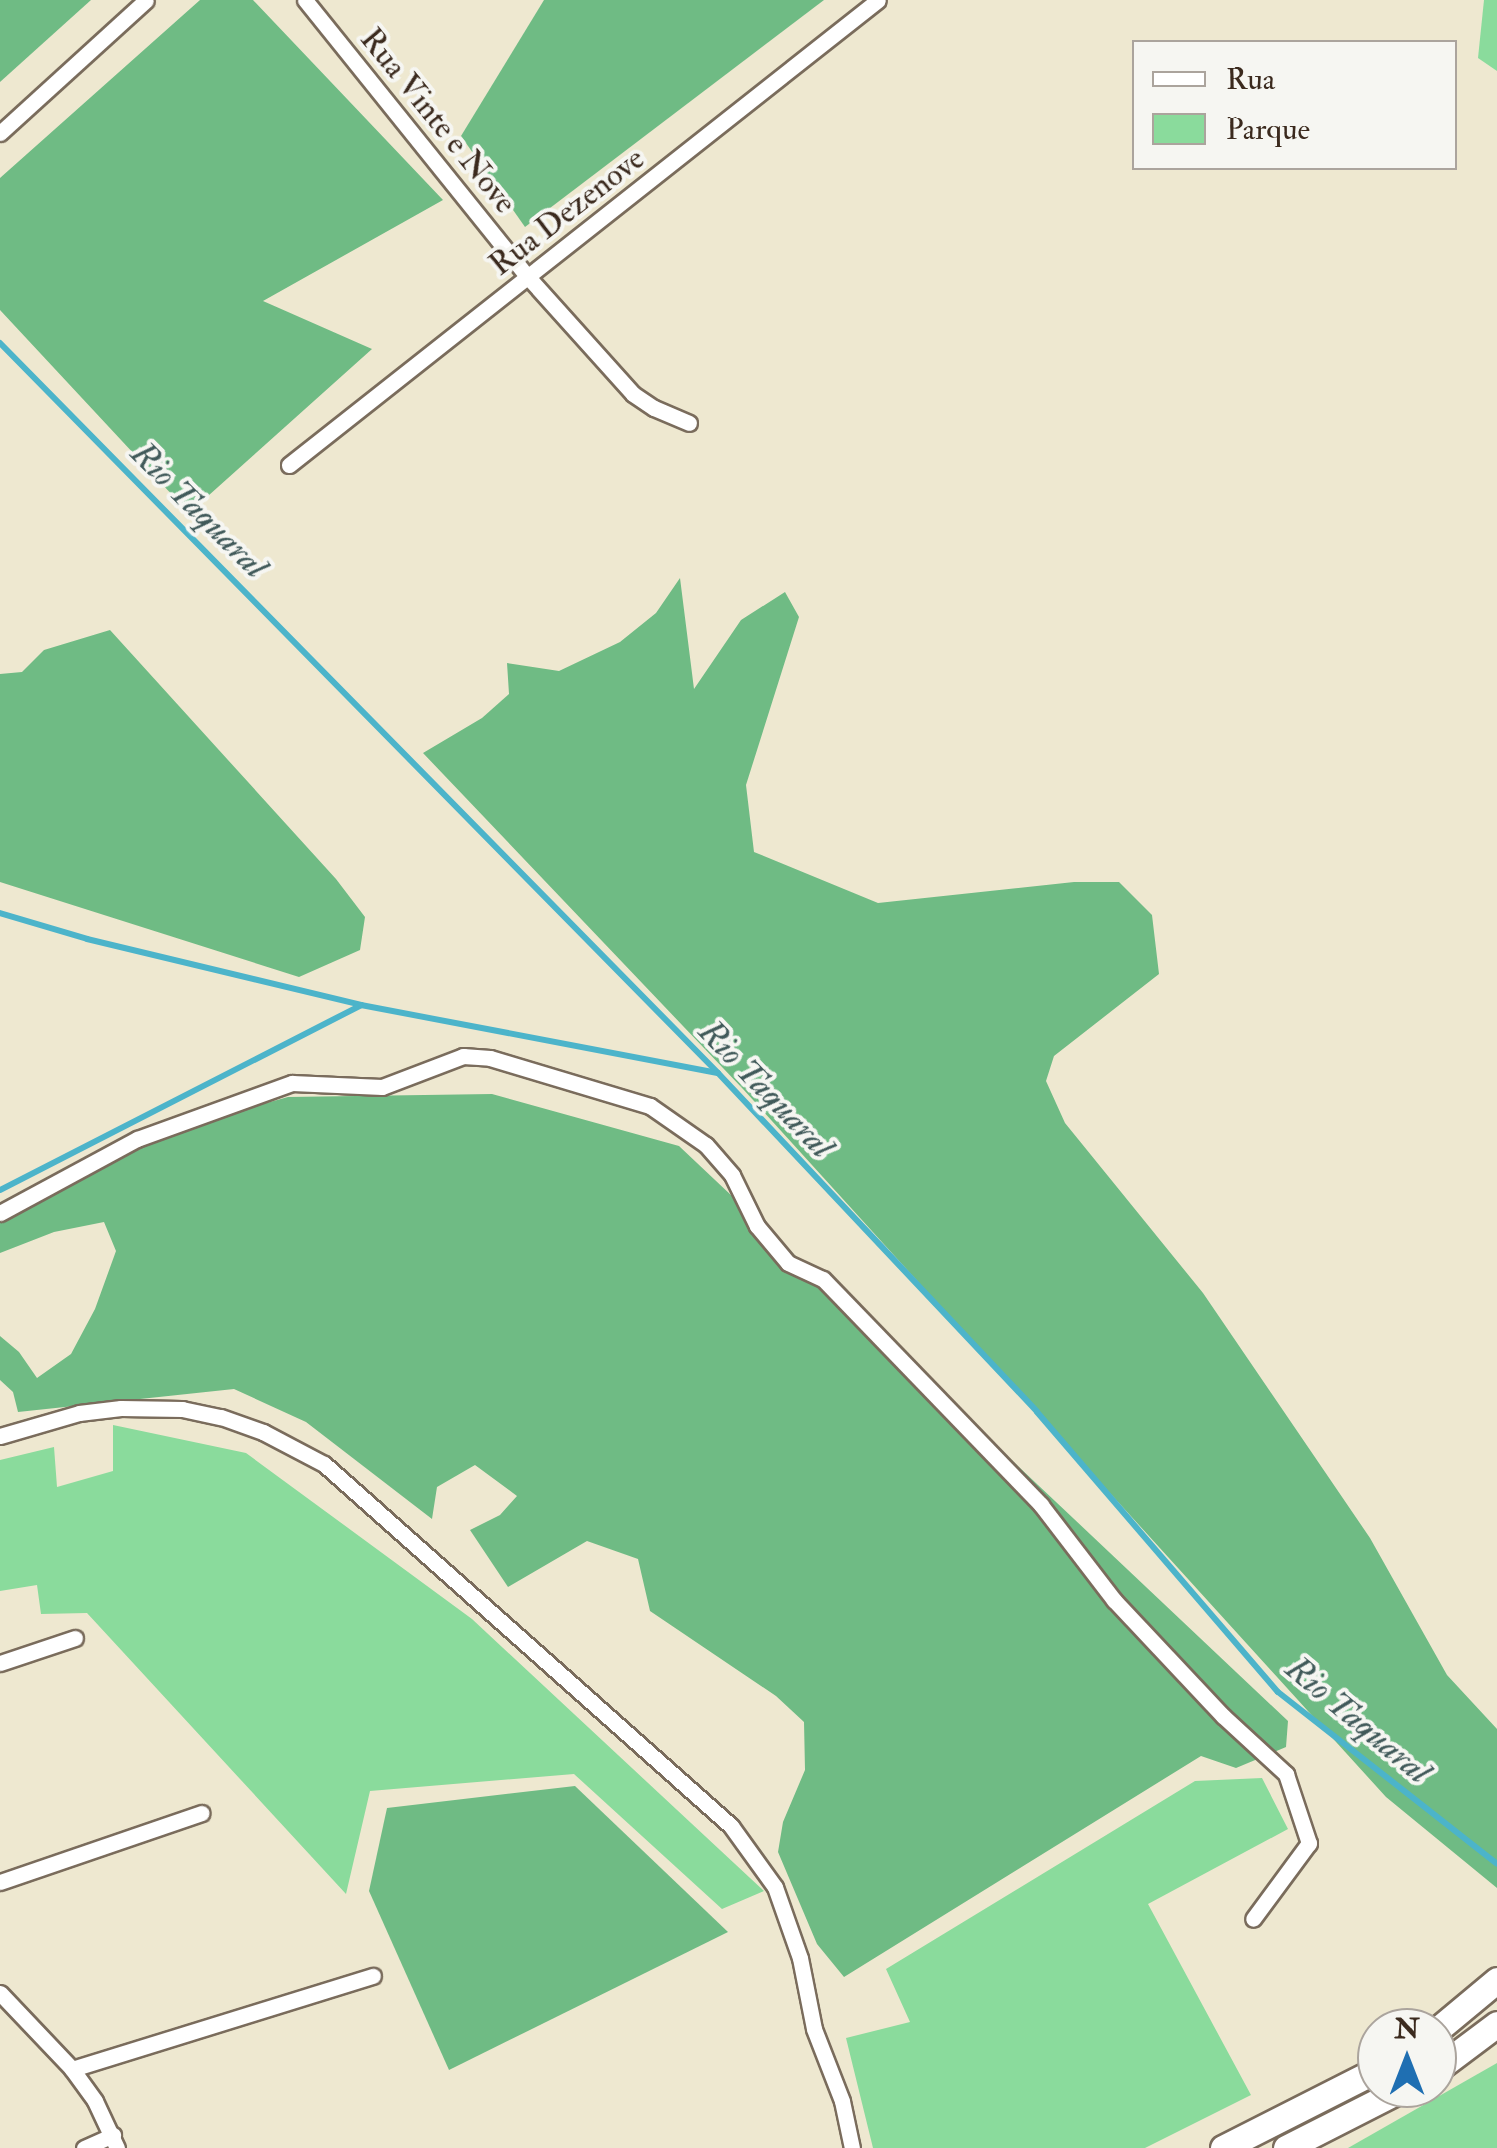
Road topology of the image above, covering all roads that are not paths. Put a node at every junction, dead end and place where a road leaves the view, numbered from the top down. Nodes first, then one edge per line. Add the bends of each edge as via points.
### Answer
1 (146, 0) edge
2 (305, 0) edge
3 (878, 0) edge
4 (0, 133) edge
5 (528, 277) junction
6 (689, 423) dead end
7 (288, 464) dead end
8 (0, 1213) edge
9 (0, 1436) edge
10 (75, 1638) dead end
11 (0, 1663) edge
12 (202, 1813) dead end
13 (0, 1882) edge
14 (1253, 1919) dead end
15 (373, 1976) dead end
16 (1497, 1980) edge
17 (0, 1993) edge
18 (1457, 2013) edge
19 (1497, 2024) edge
20 (1457, 2054) edge
21 (72, 2069) junction
22 (1357, 2080) edge
23 (1365, 2108) edge
24 (115, 2142) edge
25 (84, 2148) edge
26 (852, 2148) edge
27 (1223, 2148) edge
28 (1286, 2148) edge

1 - 4 street
2 - 5 street, Rua Vinte e Nove
3 - 5 street, Rua Dezenove
5 - 6 street, Rua Vinte e Nove via 634,394
5 - 7 street, Rua Dezenove
8 - 14 street via 137,1139 292,1083 382,1088 463,1056 650,1106 706,1145 788,1263 823,1279 1041,1504 1114,1600 1286,1774 1308,1843
9 - 26 street via 79,1414 182,1409 263,1432 324,1464 730,1826 775,1887
10 - 11 street
12 - 13 street
15 - 21 street
16 - 18 main road
17 - 21 street
19 - 20 main road
21 - 24 street
22 - 27 main road
23 - 28 main road
24 - 25 street

